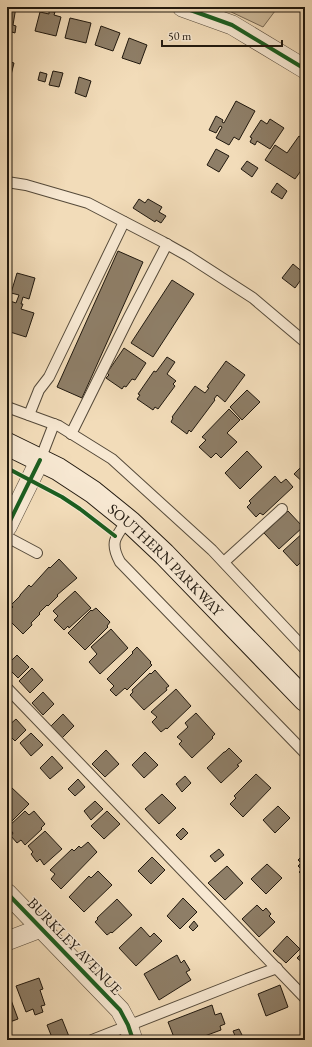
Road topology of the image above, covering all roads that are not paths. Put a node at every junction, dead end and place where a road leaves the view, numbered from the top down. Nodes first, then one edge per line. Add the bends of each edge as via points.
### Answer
1 (182, 7) edge
2 (305, 69) edge
3 (7, 182) edge
4 (124, 222) junction
5 (167, 244) junction
6 (305, 342) edge
7 (7, 407) edge
8 (29, 414) junction
9 (54, 424) junction
10 (71, 434) junction
11 (7, 444) edge
12 (40, 460) junction
13 (282, 509) dead end
14 (128, 520) junction
15 (7, 527) edge
16 (7, 537) edge
17 (37, 553) dead end
18 (224, 562) junction
19 (305, 649) edge
20 (7, 688) edge
21 (305, 700) edge
22 (305, 754) edge
23 (7, 893) edge
24 (41, 928) junction
25 (7, 941) edge
26 (278, 968) junction
27 (305, 998) edge
28 (131, 1033) edge
29 (92, 1040) edge

1 - 2 street via 232,25
3 - 4 lane via 88,203
4 - 5 lane
4 - 8 lane
5 - 6 lane via 253,298
5 - 10 lane
7 - 8 lane
8 - 9 lane
9 - 10 lane
9 - 12 lane
10 - 18 lane via 112,459
11 - 12 main road, SOUTHERN PARKWAY
12 - 14 main road, SOUTHERN PARKWAY via 93,492
12 - 15 street
13 - 18 lane
14 - 21 main road, SOUTHERN PARKWAY
14 - 22 lane via 115,536 115,553 120,562
16 - 17 lane
18 - 19 lane
20 - 26 lane
23 - 24 street, BURKLEY AVENUE
24 - 25 street
24 - 28 street, BURKLEY AVENUE via 120,1010
26 - 27 lane
26 - 28 lane via 247,978
28 - 29 lane

